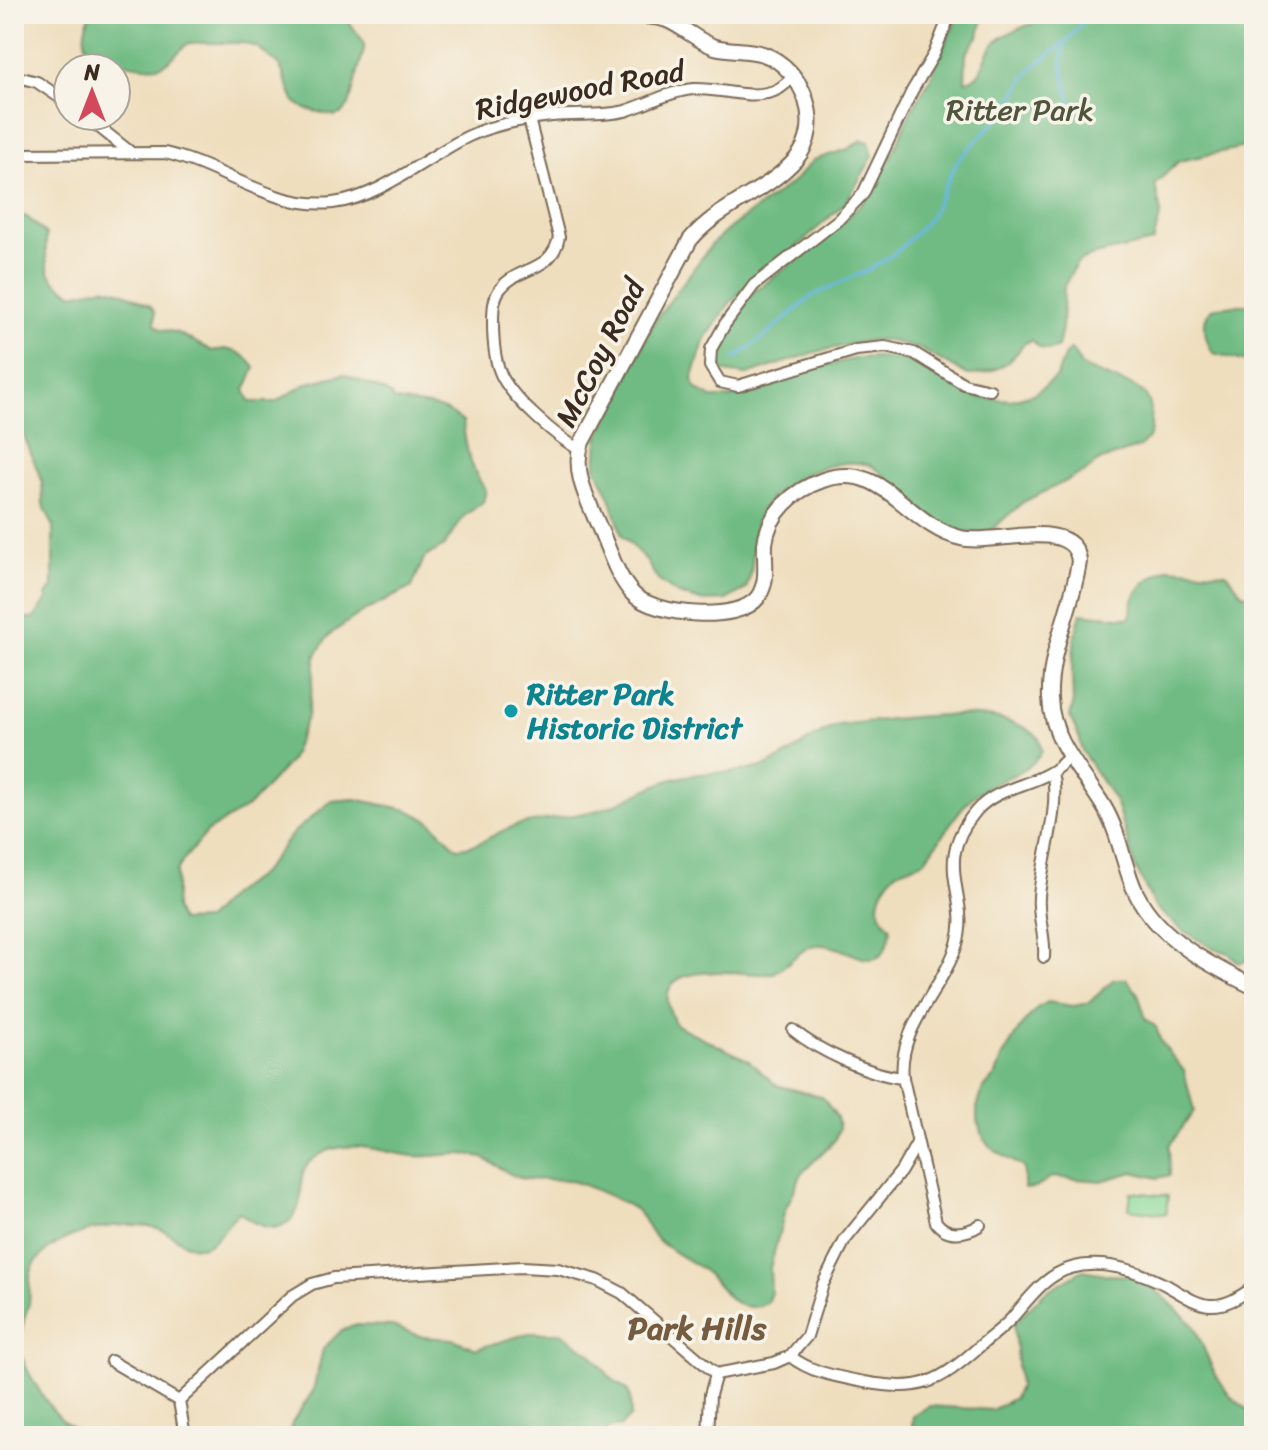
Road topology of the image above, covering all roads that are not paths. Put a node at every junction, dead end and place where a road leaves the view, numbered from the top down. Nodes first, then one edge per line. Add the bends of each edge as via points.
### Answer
1 (612, 14) edge
2 (950, 14) edge
3 (14, 76) edge
4 (792, 77) junction
5 (52, 92) edge
6 (529, 119) junction
7 (105, 132) edge
8 (129, 151) junction
9 (14, 154) edge
10 (990, 390) dead end
11 (579, 449) junction
12 (1069, 756) junction
13 (1052, 773) junction
14 (1044, 957) dead end
15 (1254, 987) edge
16 (793, 1030) dead end
17 (903, 1078) junction
18 (917, 1143) junction
19 (980, 1225) dead end
20 (1254, 1287) edge
21 (790, 1356) junction
22 (111, 1361) dead end
23 (716, 1374) junction
24 (179, 1401) junction
25 (185, 1436) edge
26 (708, 1436) edge

1 - 4 street, McCoy Road via 663,19 713,46 763,54
2 - 10 street via 859,199 747,292 711,349 709,362 720,382 738,386 856,350 885,347 914,353 964,384
3 - 5 street
4 - 6 street, Ridgewood Road via 780,89 762,94 696,89 624,111
4 - 11 street, McCoy Road via 811,118 805,147 775,179 708,221 690,240
6 - 8 street, Ridgewood Road via 473,134 372,191 334,203 285,199 178,156
6 - 11 street via 559,237 555,250 537,268 507,282 497,294 494,346 506,382 551,432
7 - 8 street
8 - 9 street, Ridgewood Road
11 - 12 street, McCoy Road via 582,484 628,587 645,602 667,608 715,614 753,602 764,585 765,542 773,518 801,491 837,476 869,479 927,524 952,536 977,541 1052,535 1070,541 1078,554 1078,570 1053,663 1050,696 1053,721
12 - 13 street
12 - 15 street, McCoy Road via 1106,810 1136,892 1156,921 1187,948
13 - 14 street via 1056,794 1039,894
13 - 17 street via 987,801 961,837 952,863 957,943 909,1037
16 - 17 street via 821,1049
17 - 18 street
18 - 19 street via 939,1227 963,1233
18 - 21 street via 845,1240 823,1284 807,1336
20 - 21 street via 1228,1302 1210,1305 1120,1268 1068,1269 1042,1285 952,1370 916,1386 830,1375
21 - 23 street
22 - 24 street
23 - 24 street via 649,1313 609,1285 546,1267 473,1269 350,1276 312,1284 292,1296
23 - 26 street
24 - 25 street

